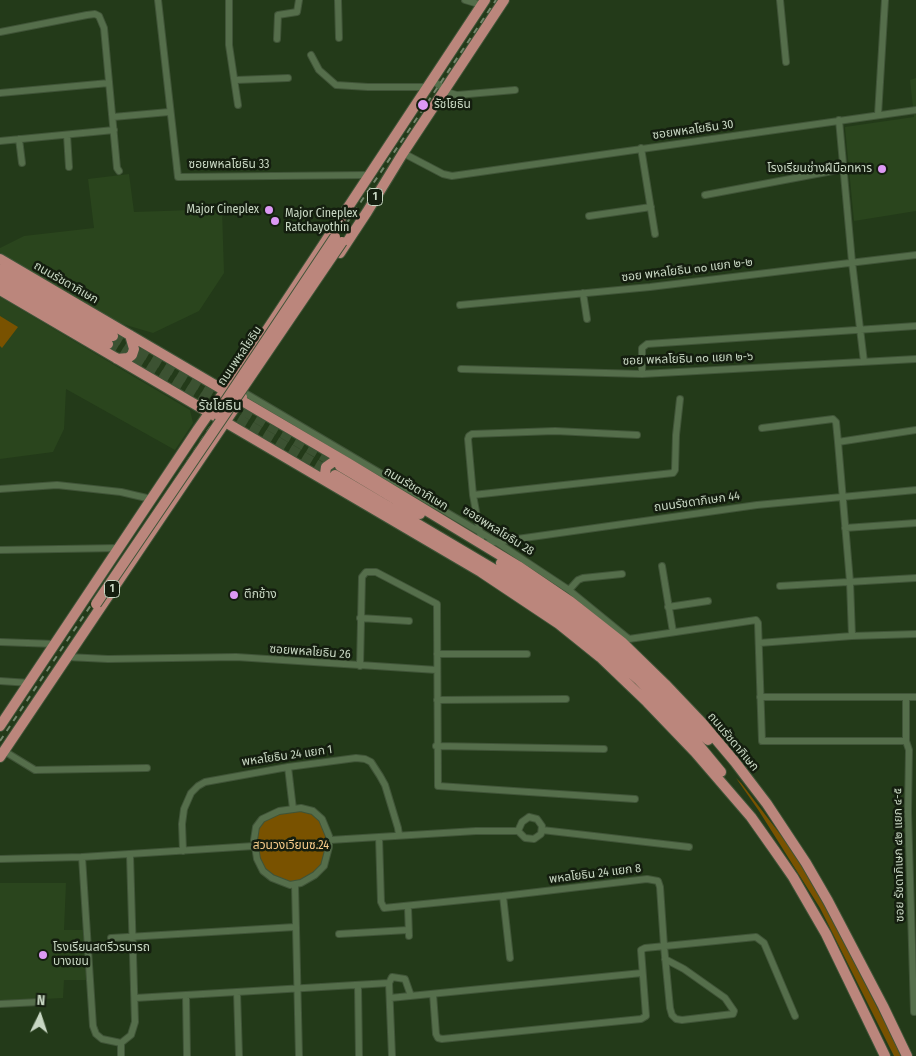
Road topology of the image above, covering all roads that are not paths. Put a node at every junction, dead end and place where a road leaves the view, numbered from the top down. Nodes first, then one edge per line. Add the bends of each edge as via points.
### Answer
1 (158, 0) edge
2 (229, 0) edge
3 (299, 0) edge
4 (338, 0) edge
5 (464, 0) edge
6 (504, 0) edge
7 (780, 0) edge
8 (885, 0) edge
9 (484, 2) edge
10 (0, 32) edge
11 (339, 38) dead end
12 (277, 40) dead end
13 (311, 55) dead end
14 (786, 62) dead end
15 (288, 78) dead end
16 (236, 80) junction
17 (109, 84) junction
18 (430, 84) junction
19 (445, 89) junction
20 (515, 90) dead end
21 (0, 93) edge
22 (238, 105) dead end
23 (916, 110) edge
24 (170, 112) junction
25 (878, 115) junction
26 (113, 117) junction
27 (839, 120) junction
28 (114, 130) junction
29 (66, 135) junction
30 (19, 139) junction
31 (0, 141) edge
32 (641, 148) junction
33 (403, 153) junction
34 (22, 163) dead end
35 (375, 165) junction
36 (69, 167) dead end
37 (844, 169) junction
38 (119, 171) dead end
39 (369, 175) junction
40 (384, 182) junction
41 (706, 195) dead end
42 (651, 207) junction
43 (589, 216) dead end
44 (655, 234) dead end
45 (338, 240) junction
46 (916, 255) edge
47 (0, 259) edge
48 (852, 262) junction
49 (0, 270) edge
50 (0, 280) edge
51 (0, 290) edge
52 (583, 293) junction
53 (460, 305) dead end
54 (587, 320) dead end
55 (916, 326) edge
56 (861, 330) junction
57 (130, 335) junction
58 (261, 339) junction
59 (276, 347) junction
60 (117, 359) junction
61 (916, 359) edge
62 (864, 362) junction
63 (461, 369) dead end
64 (642, 374) junction
65 (225, 391) junction
66 (243, 396) junction
67 (680, 399) dead end
68 (210, 412) junction
69 (226, 422) junction
70 (762, 428) dead end
71 (916, 430) edge
72 (637, 436) dead end
73 (838, 442) junction
74 (186, 448) junction
75 (201, 459) junction
76 (338, 472) junction
77 (0, 489) edge
78 (916, 490) edge
79 (474, 495) junction
80 (843, 497) junction
81 (152, 499) junction
82 (916, 523) edge
83 (845, 528) junction
84 (479, 531) junction
85 (494, 541) junction
86 (482, 544) junction
87 (120, 548) junction
88 (0, 550) edge
89 (662, 566) dead end
90 (622, 574) dead end
91 (916, 578) edge
92 (850, 582) junction
93 (780, 586) dead end
94 (570, 590) junction
95 (708, 601) dead end
96 (93, 603) junction
97 (668, 607) junction
98 (360, 618) junction
99 (409, 621) dead end
100 (673, 632) junction
101 (916, 634) edge
102 (852, 636) junction
103 (626, 641) junction
104 (0, 642) edge
105 (759, 643) junction
106 (54, 644) junction
107 (48, 654) junction
108 (69, 654) junction
109 (437, 654) junction
110 (527, 654) dead end
111 (360, 666) junction
112 (438, 670) junction
113 (0, 681) edge
114 (30, 683) junction
115 (760, 697) junction
116 (906, 697) junction
117 (916, 697) edge
118 (566, 699) dead end
119 (437, 700) junction
120 (5, 710) edge
121 (0, 726) edge
122 (906, 741) junction
123 (436, 746) junction
124 (604, 749) dead end
125 (2, 754) edge
126 (288, 767) junction
127 (147, 768) dead end
128 (635, 799) dead end
129 (767, 804) junction
130 (293, 809) junction
131 (542, 830) junction
132 (518, 832) junction
133 (399, 836) junction
134 (379, 837) junction
135 (330, 840) junction
136 (254, 846) junction
137 (689, 847) dead end
138 (183, 851) junction
139 (130, 855) junction
140 (82, 858) junction
141 (0, 859) edge
142 (295, 885) junction
143 (503, 896) junction
144 (408, 906) junction
145 (295, 928) junction
146 (339, 934) dead end
147 (133, 936) junction
148 (111, 938) dead end
149 (664, 946) junction
150 (510, 958) dead end
151 (665, 958) junction
152 (642, 973) junction
153 (358, 985) junction
154 (389, 985) junction
155 (296, 988) junction
156 (237, 992) junction
157 (433, 994) junction
158 (186, 995) junction
159 (411, 996) junction
160 (135, 998) junction
161 (390, 998) junction
162 (39, 1002) dead end
163 (0, 1004) edge
164 (914, 1012) dead end
165 (795, 1016) dead end
166 (121, 1043) junction
167 (121, 1056) edge
168 (187, 1056) edge
169 (238, 1056) edge
170 (299, 1056) edge
171 (359, 1056) edge
172 (392, 1056) edge
173 (885, 1056) edge
174 (907, 1056) edge

1 - 24 street, ซอยพหลโยธิน 33
2 - 16 street via 229,45
3 - 12 street via 297,12 278,15
4 - 11 street
5 - 9 street
6 - 19 main road, ถนนพหลโยธิน / 1
7 - 14 street
8 - 25 street
9 - 18 main road, ถนนพหลโยธิน / 1
10 - 17 street via 87,15 99,16 104,28
13 - 18 street via 320,70 336,85 368,88
15 - 16 street
16 - 22 street
17 - 21 street
17 - 26 street
18 - 19 street
18 - 35 main road, ถนนพหลโยธิน / 1
19 - 20 street via 457,94
19 - 33 main road, ถนนพหลโยธิน / 1
23 - 25 street, ซอยพหลโยธิน 30
24 - 26 street
24 - 39 street, ซอยพหลโยธิน 33 via 178,177
25 - 27 street, ซอยพหลโยธิน 30
26 - 28 street
27 - 32 street, ซอยพหลโยธิน 30
27 - 37 street
28 - 29 street
28 - 38 street
29 - 30 street
29 - 36 street
30 - 31 street
30 - 34 street
32 - 33 street, ซอยพหลโยธิน 30 via 452,176
32 - 42 street
33 - 40 main road, ถนนพหลโยธิน / 1
35 - 39 main road, ถนนพหลโยธิน / 1
35 - 45 main road, ถนนพหลโยธิน via 374,179
37 - 41 street
37 - 48 street
39 - 58 main road, ถนนพหลโยธิน / 1
40 - 45 main road, ถนนพหลโยธิน
40 - 59 main road, ถนนพหลโยธิน / 1
42 - 43 street
42 - 44 street
45 - 96 main road, ถนนพหลโยธิน, bridge
46 - 48 street, ซอย พหลโยธิน ๓๐ แยก ๒-๒
47 - 57 main road, ถนนรัชดาภิเษก
48 - 52 street, ซอย พหลโยธิน ๓๐ แยก ๒-๒
48 - 56 street
49 - 50 main road, ถนนรัชดาภิเษก via 111,340
51 - 60 main road, ถนนรัชดาภิเษก
52 - 53 street, ซอย พหลโยธิน ๓๐ แยก ๒-๒
52 - 54 street
55 - 56 street
56 - 62 street
56 - 64 street via 648,344 642,348
57 - 60 main road via 134,349 132,355
57 - 65 main road, ถนนรัชดาภิเษก
58 - 59 main road via 265,345
58 - 65 main road, ถนนพหลโยธิน / 1
59 - 66 main road, ถนนพหลโยธิน / 1
60 - 68 main road, ถนนรัชดาภิเษก
61 - 62 street, ซอย พหลโยธิน ๓๐ แยก ๒-๖
62 - 64 street, ซอย พหลโยธิน ๓๐ แยก ๒-๖
63 - 64 street, ซอย พหลโยธิน ๓๐ แยก ๒-๖
65 - 66 main road, ถนนรัชดาภิเษก
65 - 68 main road, ถนนพหลโยธิน / 1
66 - 69 main road, ถนนพหลโยธิน / 1
66 - 76 main road, ถนนรัชดาภิเษก
66 - 84 street, ซอยพหลโยธิน 28
67 - 79 street via 673,473
68 - 69 main road, ถนนรัชดาภิเษก
68 - 74 main road, ถนนพหลโยธิน / 1
69 - 75 main road, ถนนพหลโยธิน / 1
69 - 76 main road, ถนนรัชดาภิเษก
70 - 73 street via 833,420
71 - 73 street
72 - 79 street via 555,432 472,434 468,440
73 - 80 street
74 - 75 main road via 194,449
74 - 81 main road, ถนนพหลโยธิน / 1
75 - 108 main road, ถนนพหลโยธิน / 1
76 - 86 main road, ถนนรัชดาภิเษก
76 - 129 main road, ถนนรัชดาภิเษก via 506,566 594,629 666,696
76 - 173 main road, ถนนรัชดาภิเษก via 580,640 672,726 751,817 793,877 826,934
77 - 81 street via 57,485
78 - 80 street, ถนนรัชดาภิเษก 44
79 - 84 street
80 - 83 street
80 - 85 street, ถนนรัชดาภิเษก 44 via 757,505
81 - 87 main road, ถนนพหลโยธิน / 1
82 - 83 street
83 - 92 street
84 - 85 street, ซอยพหลโยธิน 28
84 - 86 street
85 - 86 street, ถนนรัชดาภิเษก 44
85 - 94 street, ซอยพหลโยธิน 28
86 - 103 main road, ถนนรัชดาภิเษก via 546,583
87 - 88 street
87 - 106 main road, ถนนพหลโยธิน / 1
89 - 97 street
90 - 94 street via 583,578
91 - 92 street
92 - 93 street
92 - 102 street
94 - 103 street, ซอยพหลโยธิน 28
95 - 97 street
96 - 107 main road, ถนนพหลโยธิน
96 - 108 main road, ถนนพหลโยธิน via 74,636
97 - 100 street
98 - 99 street
98 - 109 street via 362,577 366,572 385,575 437,604
98 - 111 street
100 - 103 street
100 - 105 street via 756,620
101 - 102 street
102 - 105 street
103 - 129 main road, ถนนรัชดาภิเษก via 703,724
104 - 106 street
105 - 115 street
106 - 107 main road, ถนนพหลโยธิน / 1
107 - 114 main road, ถนนพหลโยธิน / 1
108 - 111 street, ซอยพหลโยธิน 26 via 108,659 236,657
108 - 125 main road, ถนนพหลโยธิน / 1
109 - 110 street
109 - 112 street
111 - 112 street, ซอยพหลโยธิน 26
112 - 119 street
113 - 114 street
114 - 120 main road, ถนนพหลโยธิน / 1
115 - 116 street
115 - 122 street via 762,741
116 - 117 street
116 - 122 street, ซอย รัชดาภิเษก ๔๒ แยก ๔-๕
118 - 119 street
119 - 123 street
120 - 121 main road, ถนนพหลโยธิน / 1
122 - 164 street, ซอย รัชดาภิเษก ๔๒ แยก ๔-๕ via 909,750
123 - 124 street
123 - 128 street via 438,786
125 - 127 street via 35,770
126 - 130 street
126 - 133 street, พหลโยธิน 24 แยก 1 via 356,758 370,762 385,785
126 - 138 street, พหลโยธิน 24 แยก 1 via 214,779 198,786 184,809
129 - 174 main road, ถนนรัชดาภิเษก via 832,908
130 - 135 street via 308,809 318,814
130 - 136 street via 262,819 256,827
131 - 132 street via 534,839 525,838
131 - 132 street via 537,819 529,817 522,822
131 - 137 street
132 - 133 street
133 - 134 street
134 - 135 street
134 - 144 street, พหลโยธิน 24 แยก 8 via 381,905 384,908
135 - 142 street via 324,866 309,880
136 - 138 street
136 - 142 street via 257,859 267,875 279,882
138 - 139 street
139 - 140 street
139 - 147 street
140 - 141 street
140 - 166 street via 93,1026 102,1039
142 - 145 street
143 - 144 street, พหลโยธิน 24 แยก 8
143 - 149 street, พหลโยธิน 24 แยก 8 via 647,879 658,882
143 - 150 street
144 - 146 street via 409,933
145 - 147 street
145 - 155 street
147 - 148 street
147 - 160 street
149 - 151 street, พหลโยธิน 24 แยก 8
149 - 152 street via 641,950
149 - 165 street via 752,936 760,939
151 - 151 street, พหลโยธิน 24 แยก 8 via 718,993 734,1012 731,1015 676,1019 670,1008
152 - 157 street
152 - 157 street via 646,1016 641,1019 442,1039 436,1034
153 - 154 street
153 - 155 street
153 - 171 street
154 - 159 street via 392,977 405,978
154 - 161 street
155 - 156 street
155 - 170 street
156 - 158 street
156 - 169 street
157 - 159 street
158 - 160 street
158 - 168 street
159 - 161 street
160 - 166 street via 133,1030
161 - 172 street
162 - 163 street
166 - 167 street

